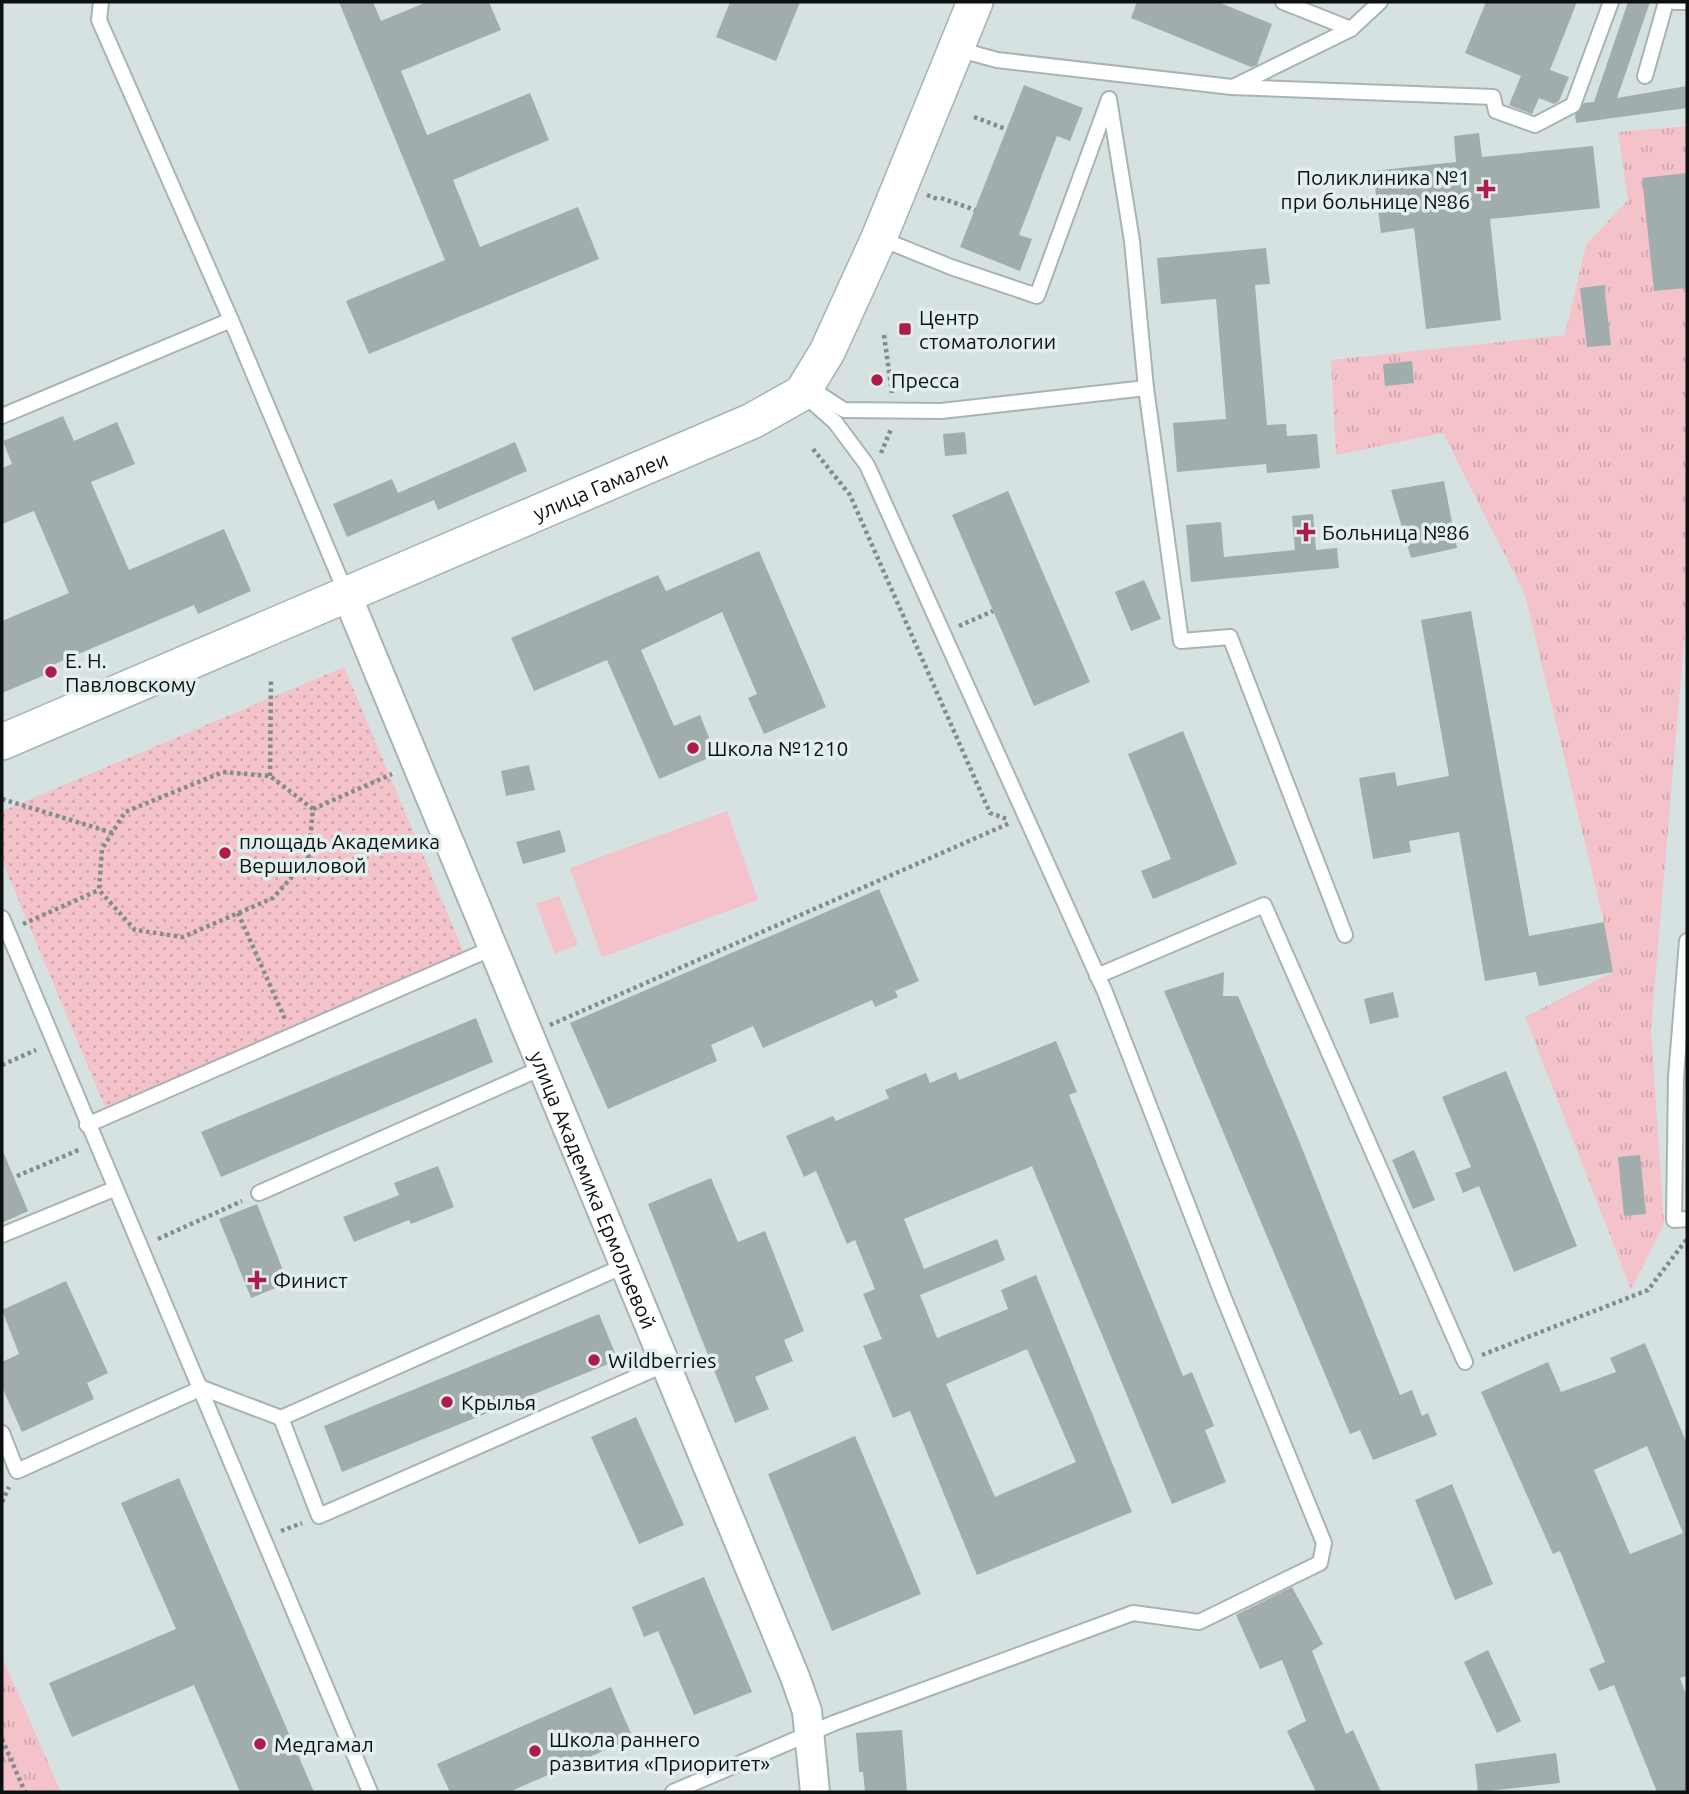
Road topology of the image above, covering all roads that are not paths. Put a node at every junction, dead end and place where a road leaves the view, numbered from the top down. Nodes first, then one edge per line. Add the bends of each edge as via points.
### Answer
1 (101, 2) edge
2 (975, 2) edge
3 (1283, 2) edge
4 (1380, 2) edge
5 (1611, 2) edge
6 (1666, 2) edge
7 (1674, 2) edge
8 (1687, 2) edge
9 (1351, 29) junction
10 (955, 49) junction
11 (1645, 76) dead end
12 (1232, 88) junction
13 (879, 238) junction
14 (231, 320) junction
15 (1146, 388) junction
16 (804, 389) junction
17 (2, 416) edge
18 (346, 593) junction
19 (2, 741) edge
20 (2, 918) edge
21 (1345, 935) dead end
22 (1687, 941) edge
23 (495, 947) junction
24 (1097, 976) junction
25 (544, 1067) junction
26 (87, 1125) junction
27 (1681, 1172) edge
28 (114, 1189) junction
29 (259, 1193) road end
30 (1687, 1219) edge
31 (2, 1235) edge
32 (626, 1265) junction
33 (1465, 1362) road end
34 (666, 1364) junction
35 (202, 1388) junction
36 (281, 1418) junction
37 (2, 1433) edge
38 (810, 1734) junction
39 (370, 1792) edge
40 (673, 1792) edge
41 (815, 1792) edge

1 - 14 lane via 99,20
2 - 10 street, улица Гамалеи
3 - 9 lane
4 - 9 lane
5 - 12 lane via 1573,105 1535,125 1496,111 1493,97
6 - 11 lane
7 - 8 lane
9 - 12 lane
10 - 12 lane via 997,60
10 - 13 street, улица Гамалеи
13 - 15 lane via 1037,296 1109,99 1132,241
13 - 16 street, улица Гамалеи via 827,352
14 - 17 lane
14 - 18 lane
15 - 16 lane via 941,411 844,410
15 - 21 lane via 1181,641 1230,637
16 - 18 street, улица Гамалеи via 752,421
16 - 24 lane via 867,466
18 - 19 street, улица Гамалеи
18 - 23 street, улица Академика Ермольевой
20 - 26 lane
22 - 27 lane via 1676,1077
23 - 25 street, улица Академика Ермольевой
23 - 26 lane
24 - 33 lane via 1264,905
24 - 38 lane via 1324,1543 1320,1563 1199,1622 1133,1613
25 - 29 lane
25 - 32 street, улица Академика Ермольевой
26 - 28 lane
27 - 30 lane via 1674,1220
28 - 31 lane
28 - 35 lane
32 - 34 street, улица Академика Ермольевой
32 - 36 lane
34 - 36 lane via 319,1516
34 - 38 street, улица Академика Ермольевой via 795,1677
35 - 36 lane
35 - 37 lane via 17,1471
35 - 39 lane
38 - 40 lane
38 - 41 street, улица Академика Ермольевой

